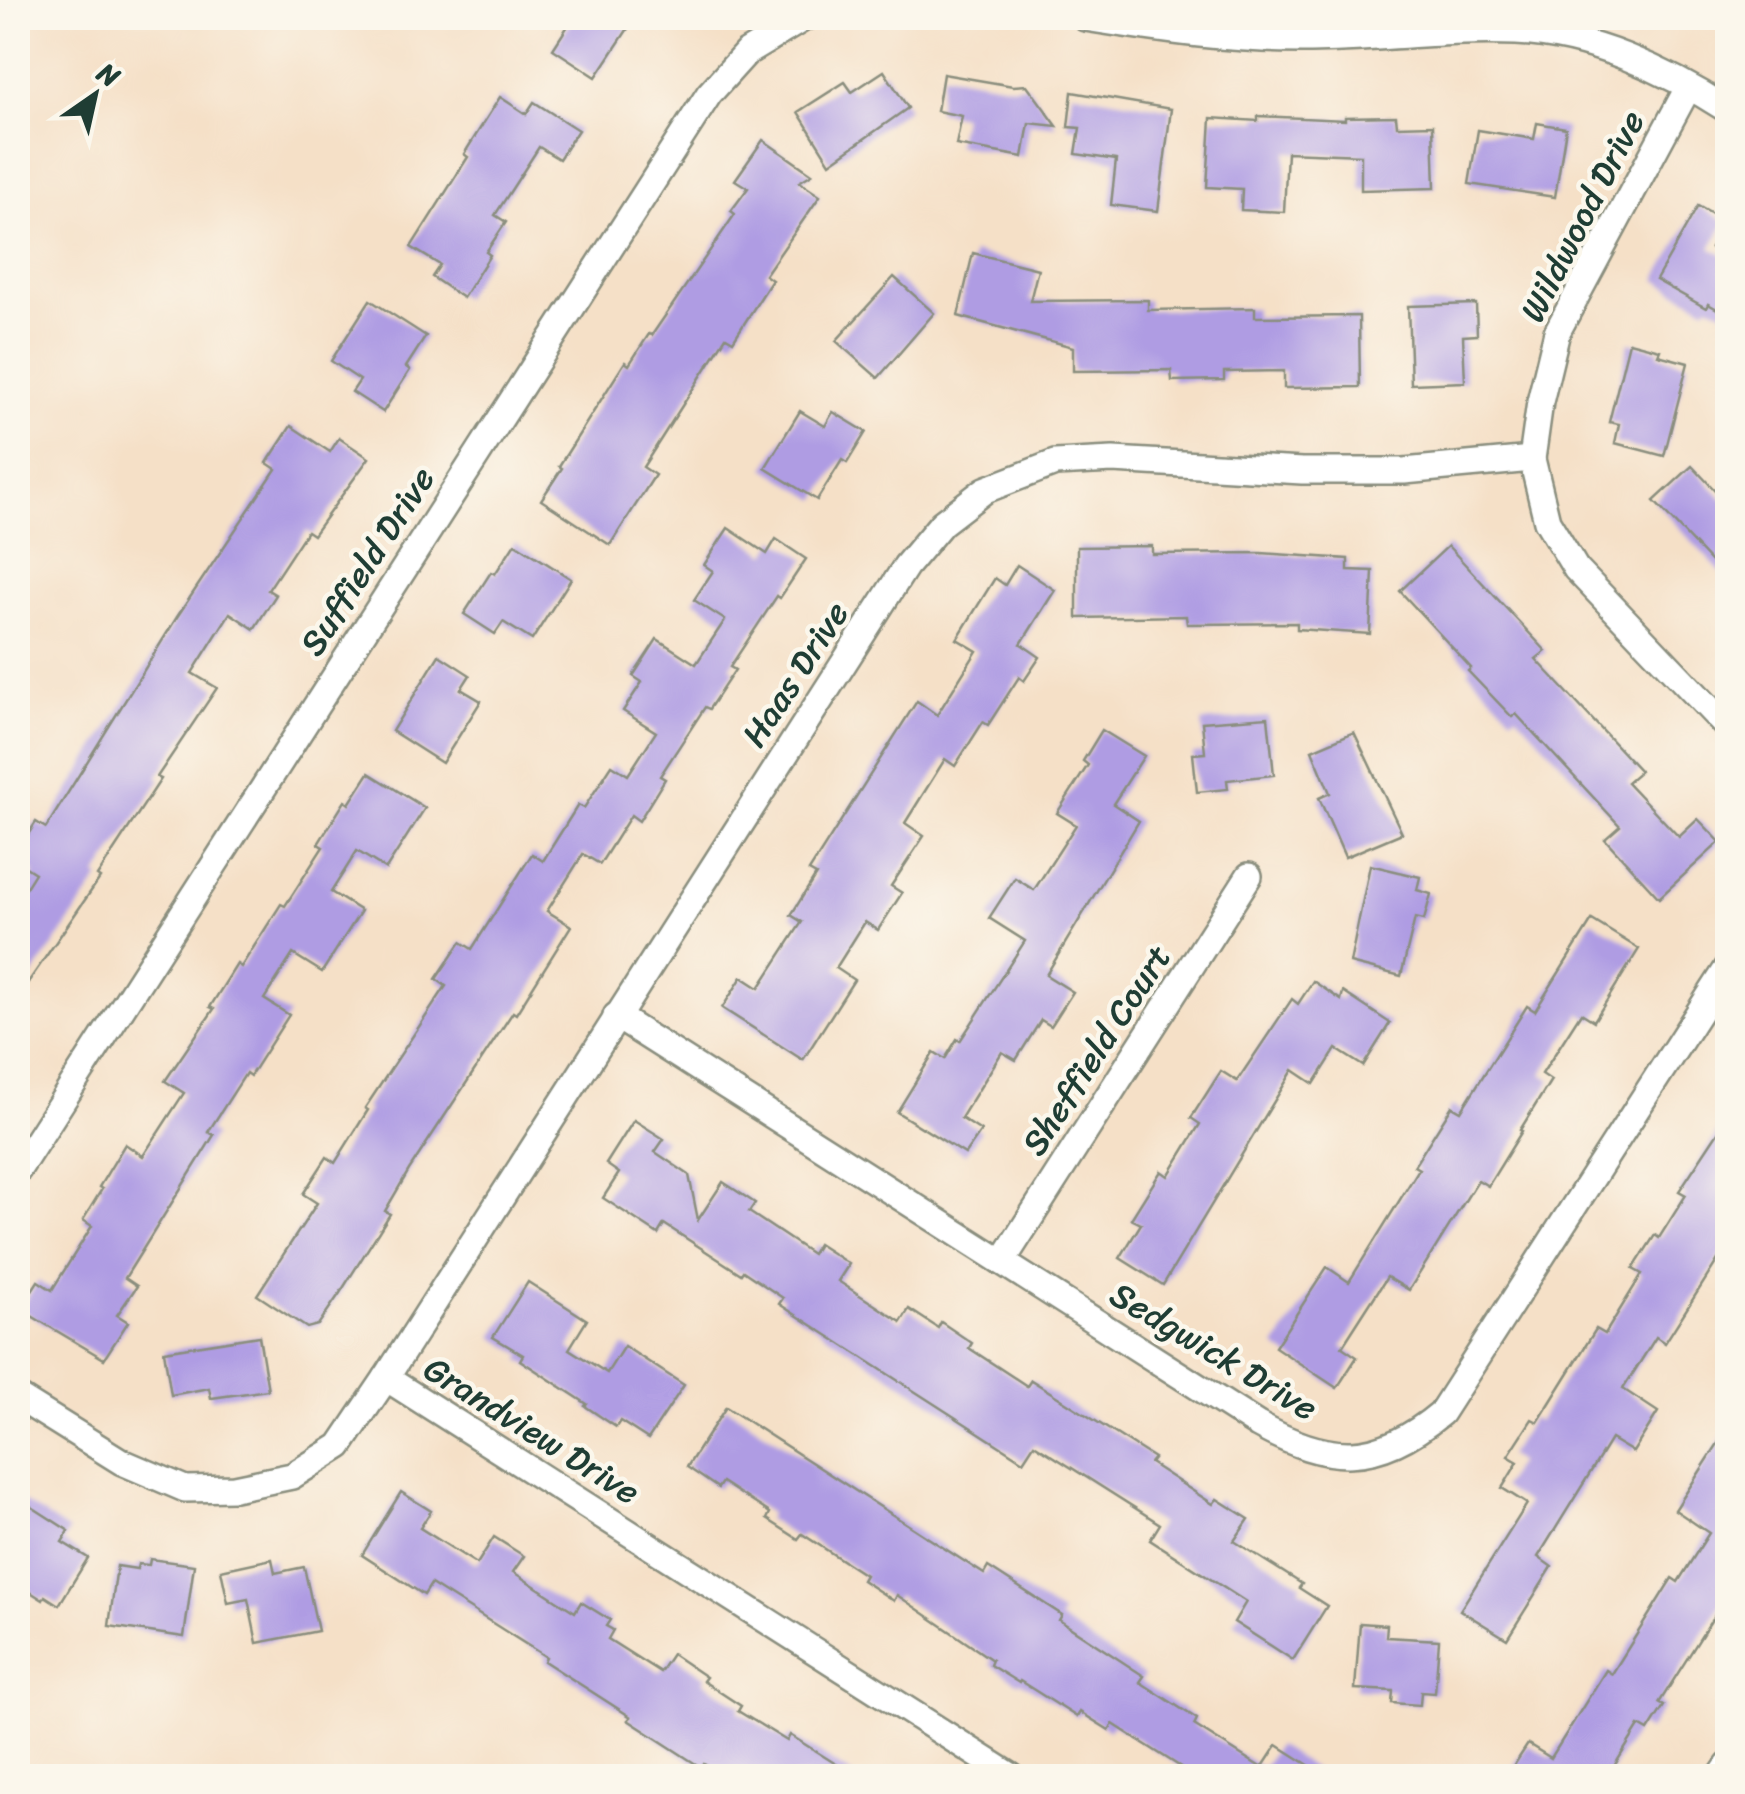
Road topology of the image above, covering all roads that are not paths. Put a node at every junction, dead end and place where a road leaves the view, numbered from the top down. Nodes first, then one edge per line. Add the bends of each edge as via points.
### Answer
1 (804, 18) edge
2 (1085, 18) edge
3 (1688, 88) junction
4 (1728, 110) edge
5 (1532, 459) junction
6 (1728, 728) edge
7 (1248, 876) dead end
8 (1728, 967) edge
9 (616, 1016) junction
10 (18, 1170) edge
11 (1002, 1262) junction
12 (386, 1378) junction
13 (18, 1397) edge
14 (1728, 1766) edge
15 (1011, 1776) edge
16 (1720, 1776) edge

1 - 10 street, Suffield Drive via 746,54 709,94
2 - 3 street via 1181,34 1310,40 1519,32 1635,61
3 - 4 street
3 - 5 street, Wildwood Drive via 1557,332
5 - 6 street, Wildwood Drive via 1547,521 1576,569
5 - 9 street, Haas Drive via 1404,471 1055,463 985,490 942,523 906,566
7 - 11 street, Sheffield Court
8 - 11 street, Sedgwick Drive via 1458,1390 1441,1414 1401,1441 1349,1456 1288,1442
9 - 11 street, Sedgwick Drive
9 - 12 street, Haas Drive
12 - 13 street, Grandview Drive via 340,1446 292,1476 234,1488 185,1488 122,1462
12 - 15 street, Grandview Drive
14 - 16 street

